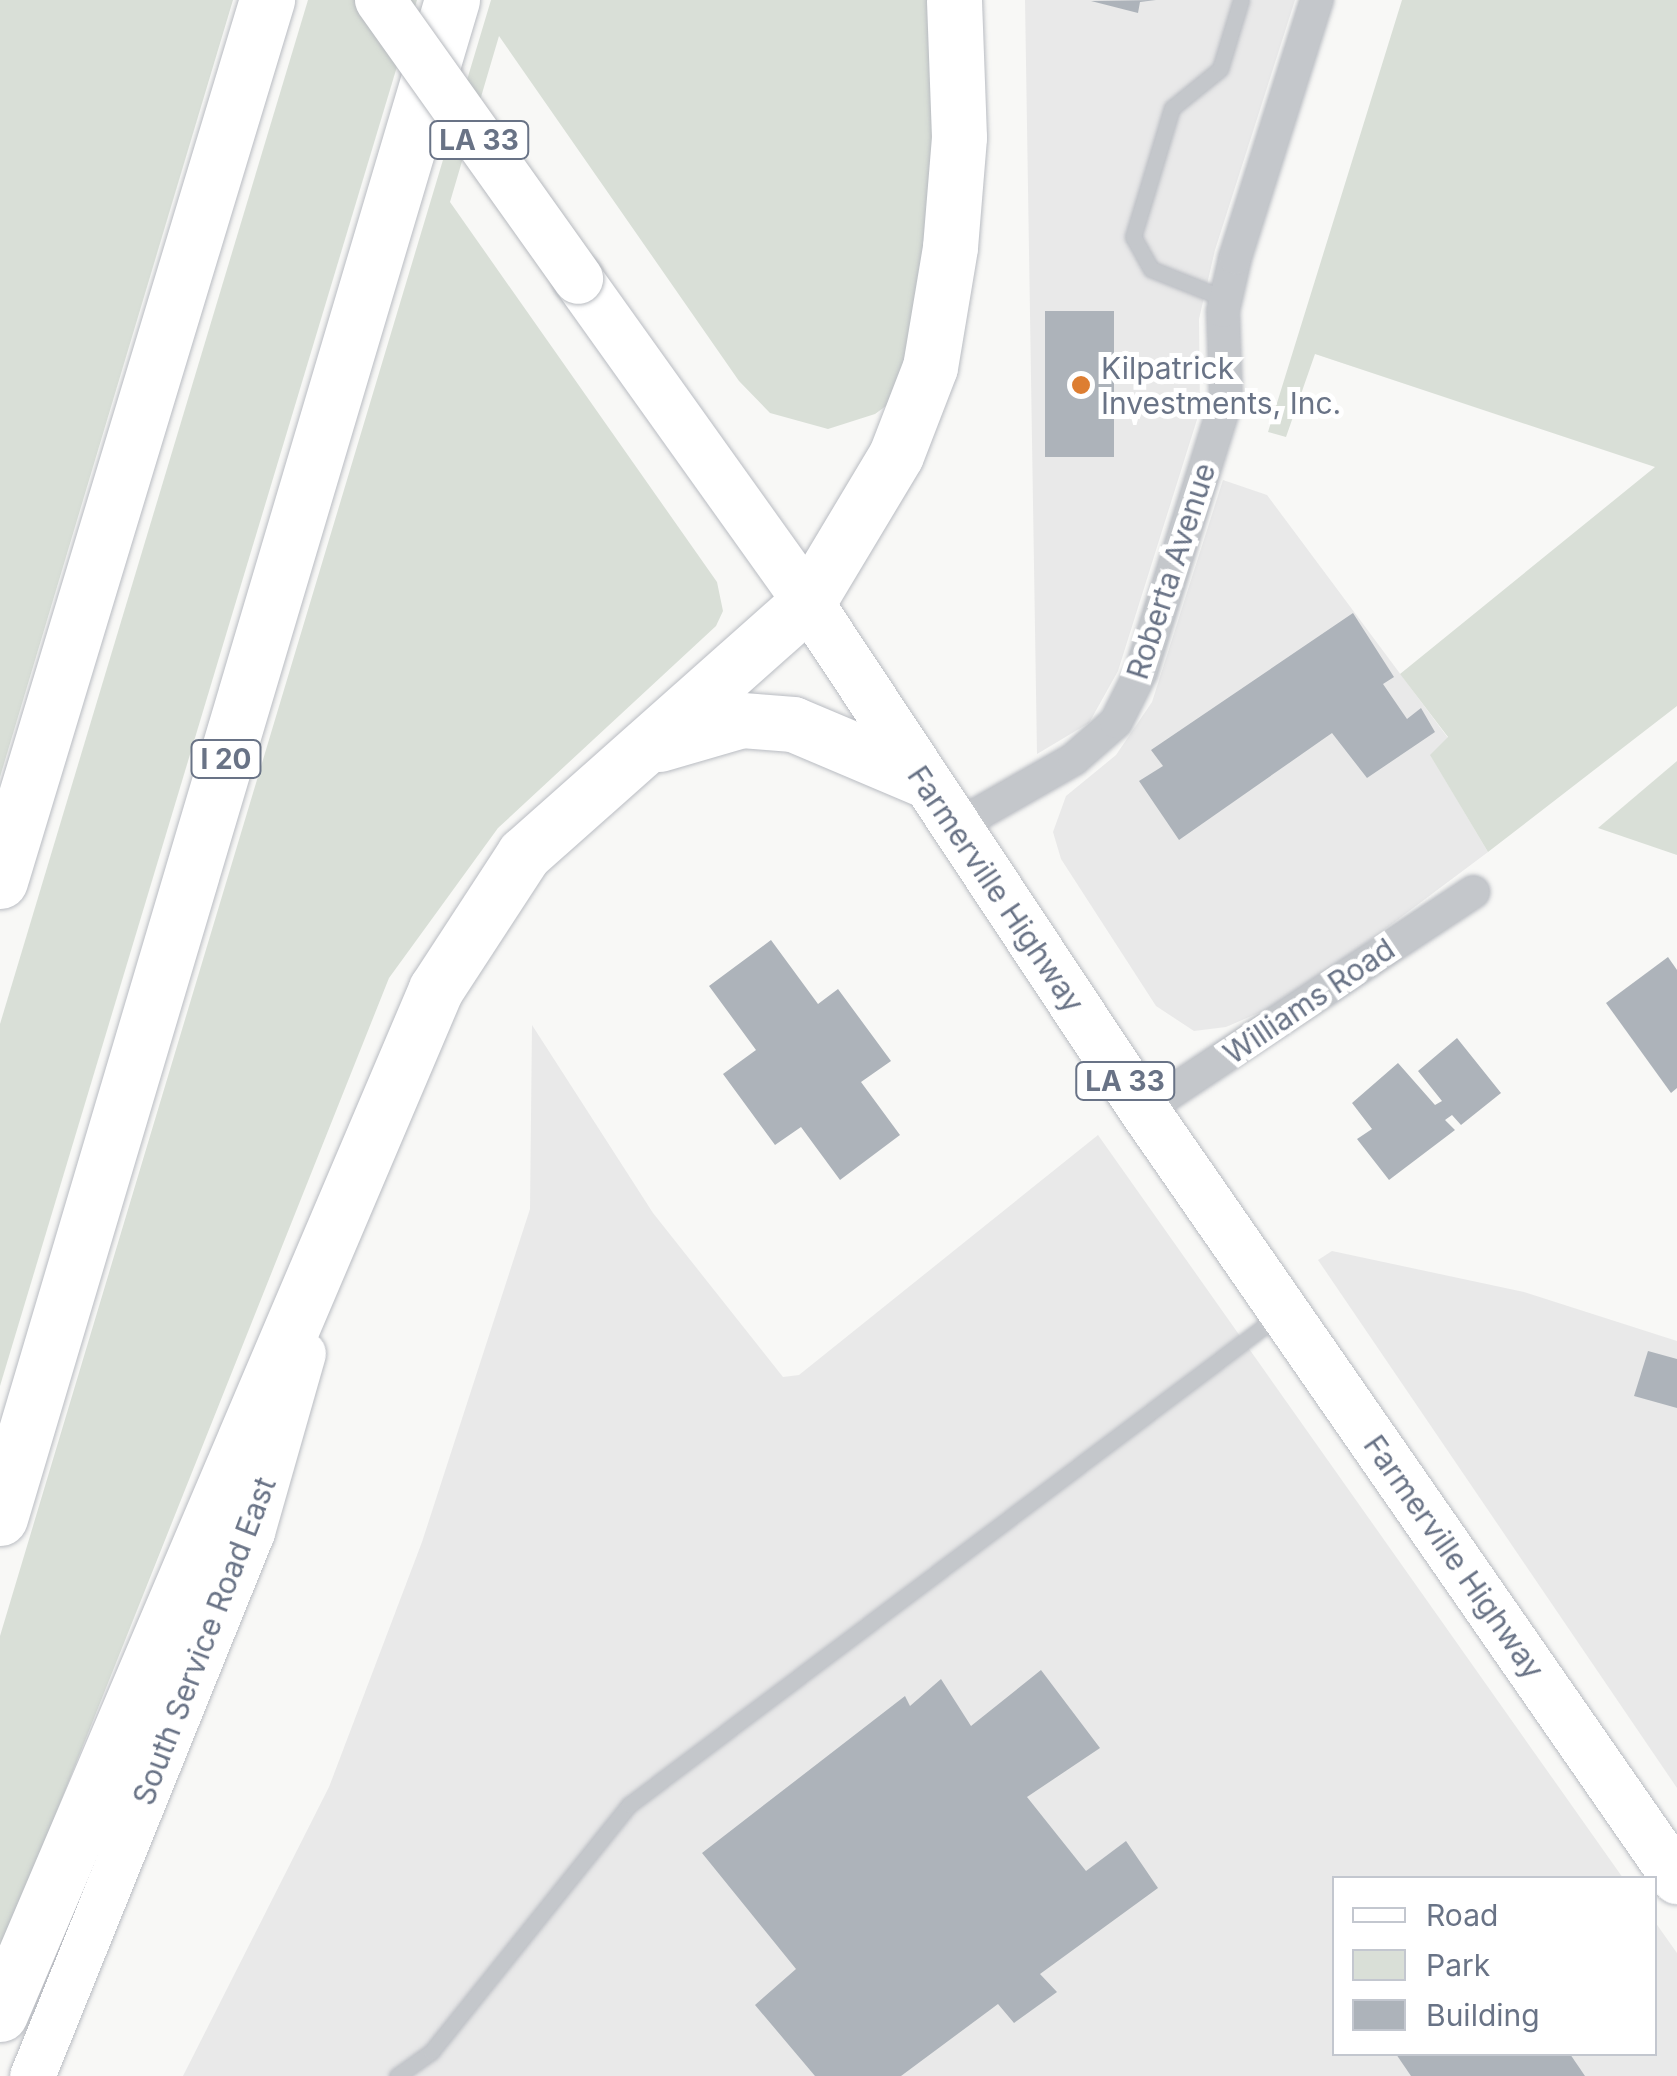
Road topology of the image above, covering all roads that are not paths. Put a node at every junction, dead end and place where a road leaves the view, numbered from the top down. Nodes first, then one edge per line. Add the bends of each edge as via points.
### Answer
1 (267, 0) edge
2 (380, 0) edge
3 (452, 0) edge
4 (954, 0) edge
5 (1241, 0) edge
6 (1317, 0) edge
7 (1226, 299) junction
8 (808, 602) junction
9 (642, 750) junction
10 (921, 778) junction
11 (955, 827) junction
12 (0, 880) edge
13 (1474, 892) dead end
14 (1144, 1110) junction
15 (348, 1195) junction
16 (1284, 1312) junction
17 (0, 1518) edge
18 (1677, 1879) edge
19 (0, 2014) edge
20 (32, 2076) edge
21 (397, 2076) edge

1 - 12 highway
2 - 8 main road, Farmerville Highway / LA 33, bridge
3 - 17 highway, I 20
4 - 8 highway via 959,137 930,368 896,455
5 - 7 lane via 1220,68 1172,108 1133,237 1151,269
6 - 7 street, Roberta Avenue
7 - 11 street, Roberta Avenue via 1226,400 1141,672 1116,722 1074,759
8 - 9 highway
8 - 10 main road, Farmerville Highway / LA 33
9 - 10 highway via 742,720 794,724
9 - 15 highway via 524,854 477,919 436,989
10 - 11 main road, Farmerville Highway / LA 33
11 - 14 main road, Farmerville Highway / LA 33
13 - 14 street, Williams Road
14 - 16 main road, Farmerville Highway / LA 33
15 - 19 highway
15 - 20 main road, South Service Road East via 252,1532
16 - 18 main road, Farmerville Highway / LA 33
16 - 21 lane via 628,1804 431,2052

